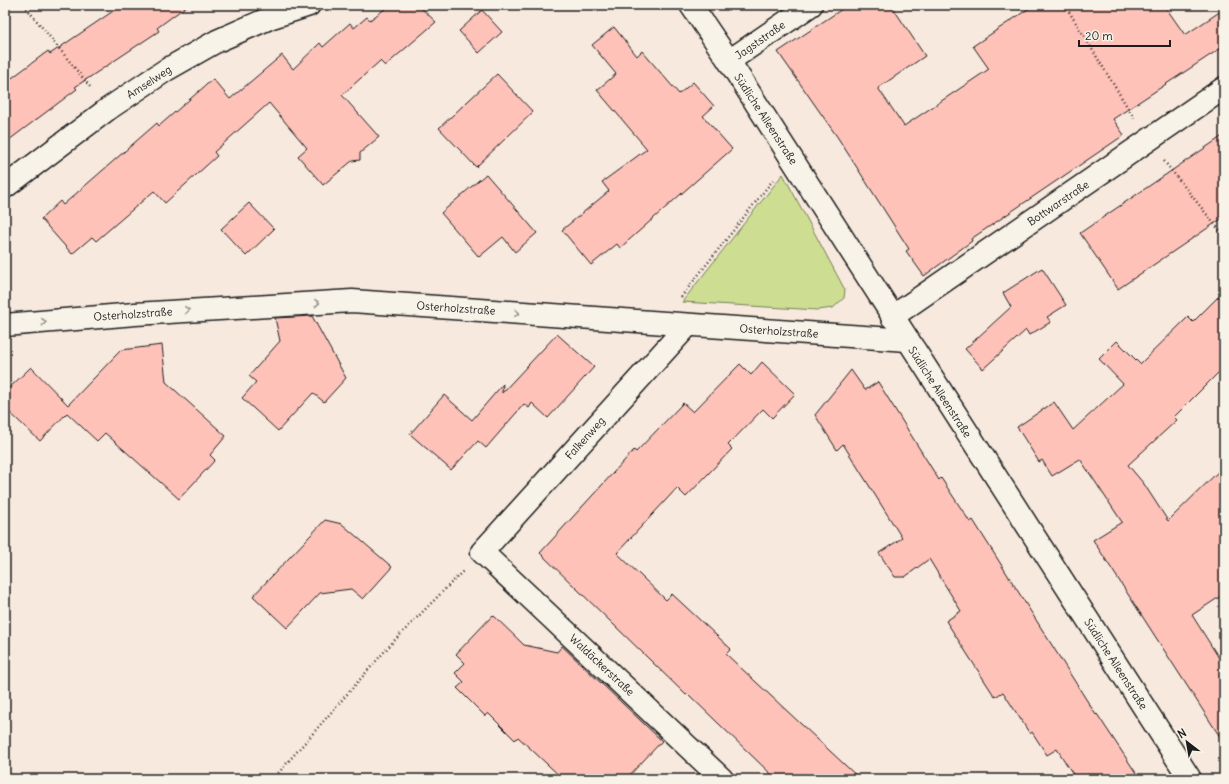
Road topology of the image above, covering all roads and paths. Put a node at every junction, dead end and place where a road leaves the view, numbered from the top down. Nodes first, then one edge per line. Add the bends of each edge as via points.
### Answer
1 (24, 5) edge
2 (309, 5) edge
3 (811, 5) edge
4 (1065, 5) edge
5 (688, 6) edge
6 (729, 61) junction
7 (1224, 88) edge
8 (108, 109) junction
9 (1149, 141) junction
10 (791, 157) junction
11 (5, 187) edge
12 (1224, 236) edge
13 (892, 317) junction
14 (660, 324) junction
15 (5, 325) edge
16 (688, 325) junction
17 (907, 340) junction
18 (482, 552) junction
19 (273, 779) edge
20 (722, 779) edge
21 (1190, 779) edge

1 - 8 path
2 - 8 street, Amselweg via 272,17 217,41 166,70
3 - 6 street, Jagststraße
4 - 9 path
5 - 6 street, Südliche Alleenstraße
6 - 10 street, Südliche Alleenstraße
7 - 9 street, Bottwarstraße
8 - 11 street, Amselweg
9 - 12 path
9 - 13 street, Bottwarstraße
10 - 13 street, Südliche Alleenstraße
10 - 14 path
13 - 17 street, Südliche Alleenstraße
15 -> 14 street, Osterholzstraße via 135,314 352,301
14 - 16 street, Osterholzstraße
16 - 17 street, Osterholzstraße
16 - 18 street, Falkenweg
17 - 21 street, Südliche Alleenstraße
18 - 19 path via 391,644
18 - 20 street, Waldäckerstraße

